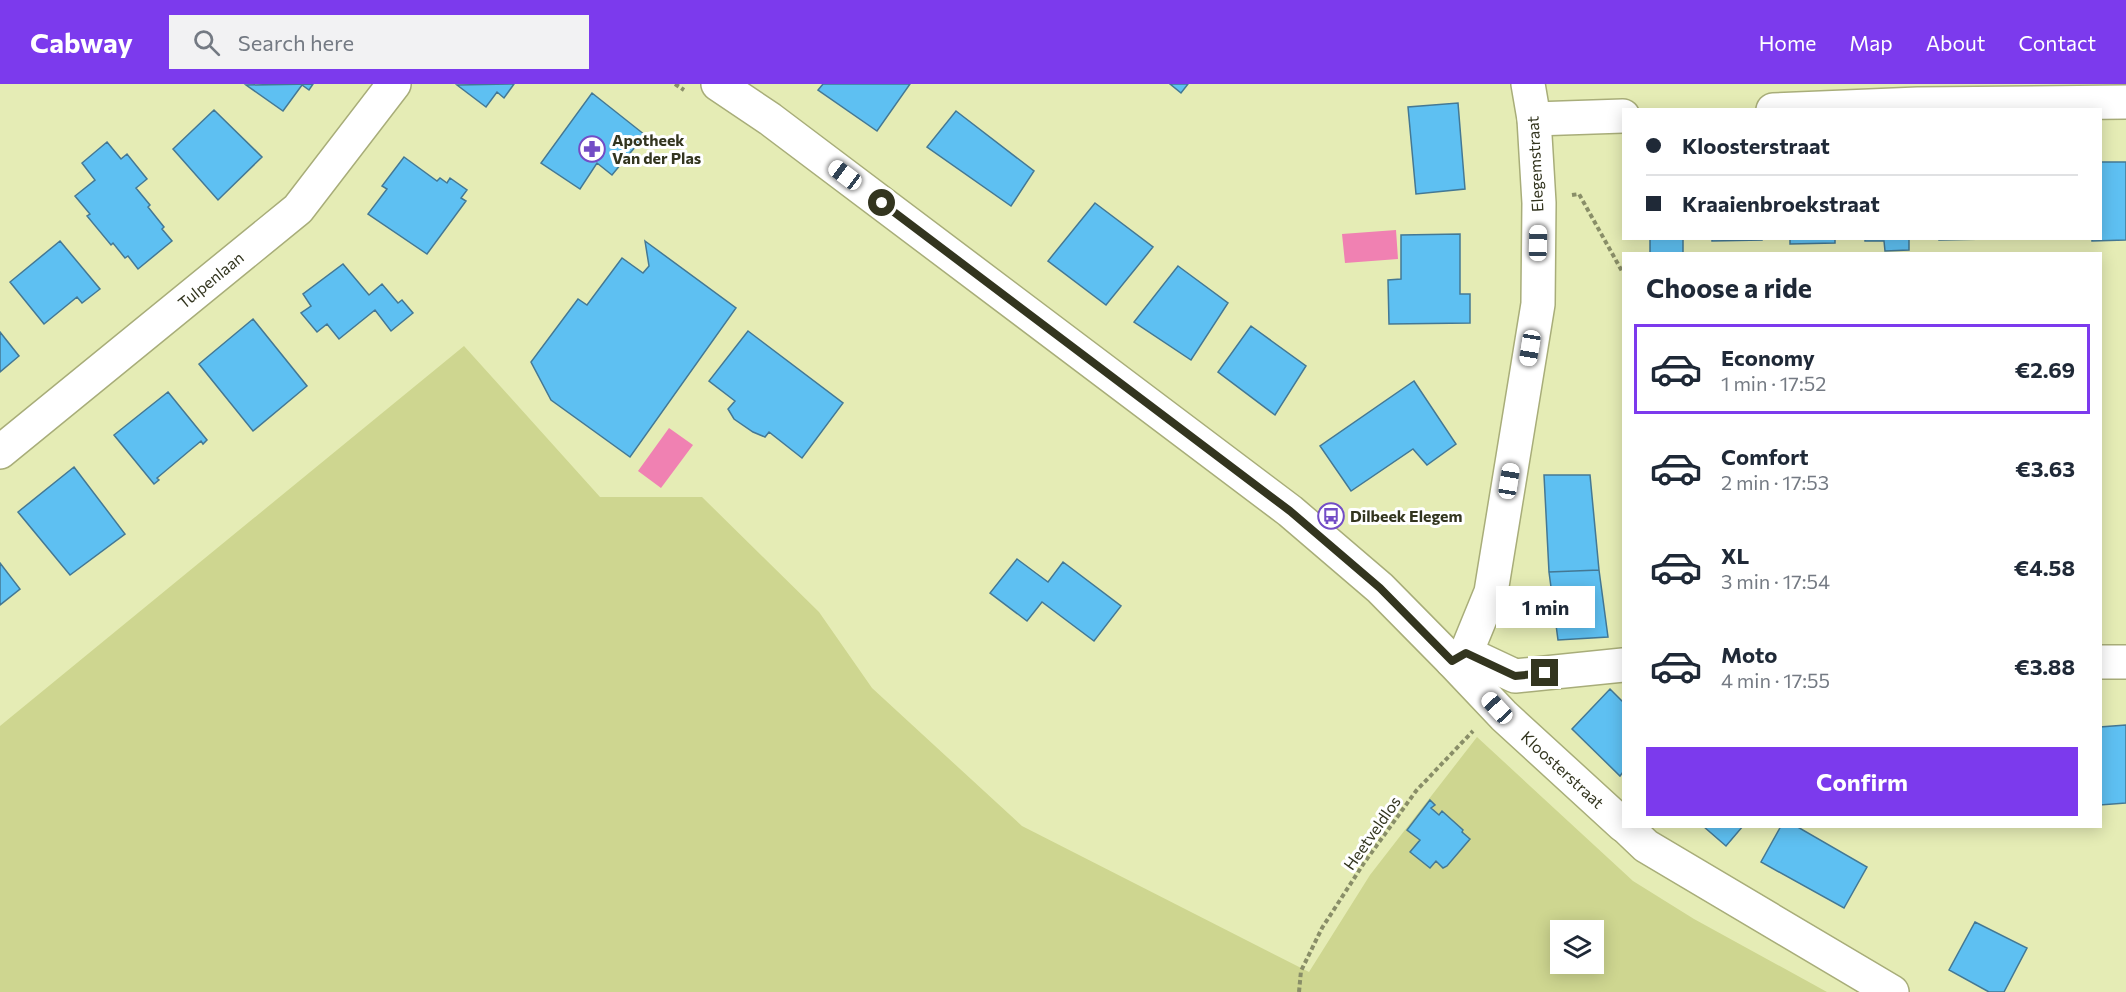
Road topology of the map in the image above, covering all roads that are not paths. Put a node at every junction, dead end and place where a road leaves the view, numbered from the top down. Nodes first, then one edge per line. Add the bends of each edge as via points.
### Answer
1 (394, 84) edge
2 (1528, 84) edge
3 (706, 90) edge
4 (1916, 94) edge
5 (2126, 102) edge
6 (1791, 108) edge
7 (1622, 116) edge
8 (1534, 119) junction
9 (0, 452) edge
10 (1459, 657) junction
11 (2102, 662) edge
12 (2126, 662) edge
13 (1622, 665) edge
14 (1622, 824) edge
15 (1626, 828) edge
16 (1892, 992) edge

1 - 9 street, Tulpenlaan via 298,209
2 - 8 street, Elegemstraat
3 - 10 street, Kloosterstraat via 770,119 1290,511
4 - 5 street
4 - 6 street
7 - 8 street
8 - 10 street, Elegemstraat via 1539,203 1538,304 1491,592
10 - 13 street via 1515,676
10 - 14 street, Kloosterstraat via 1497,708
11 - 12 street
15 - 16 street, Kloosterstraat via 1646,846

